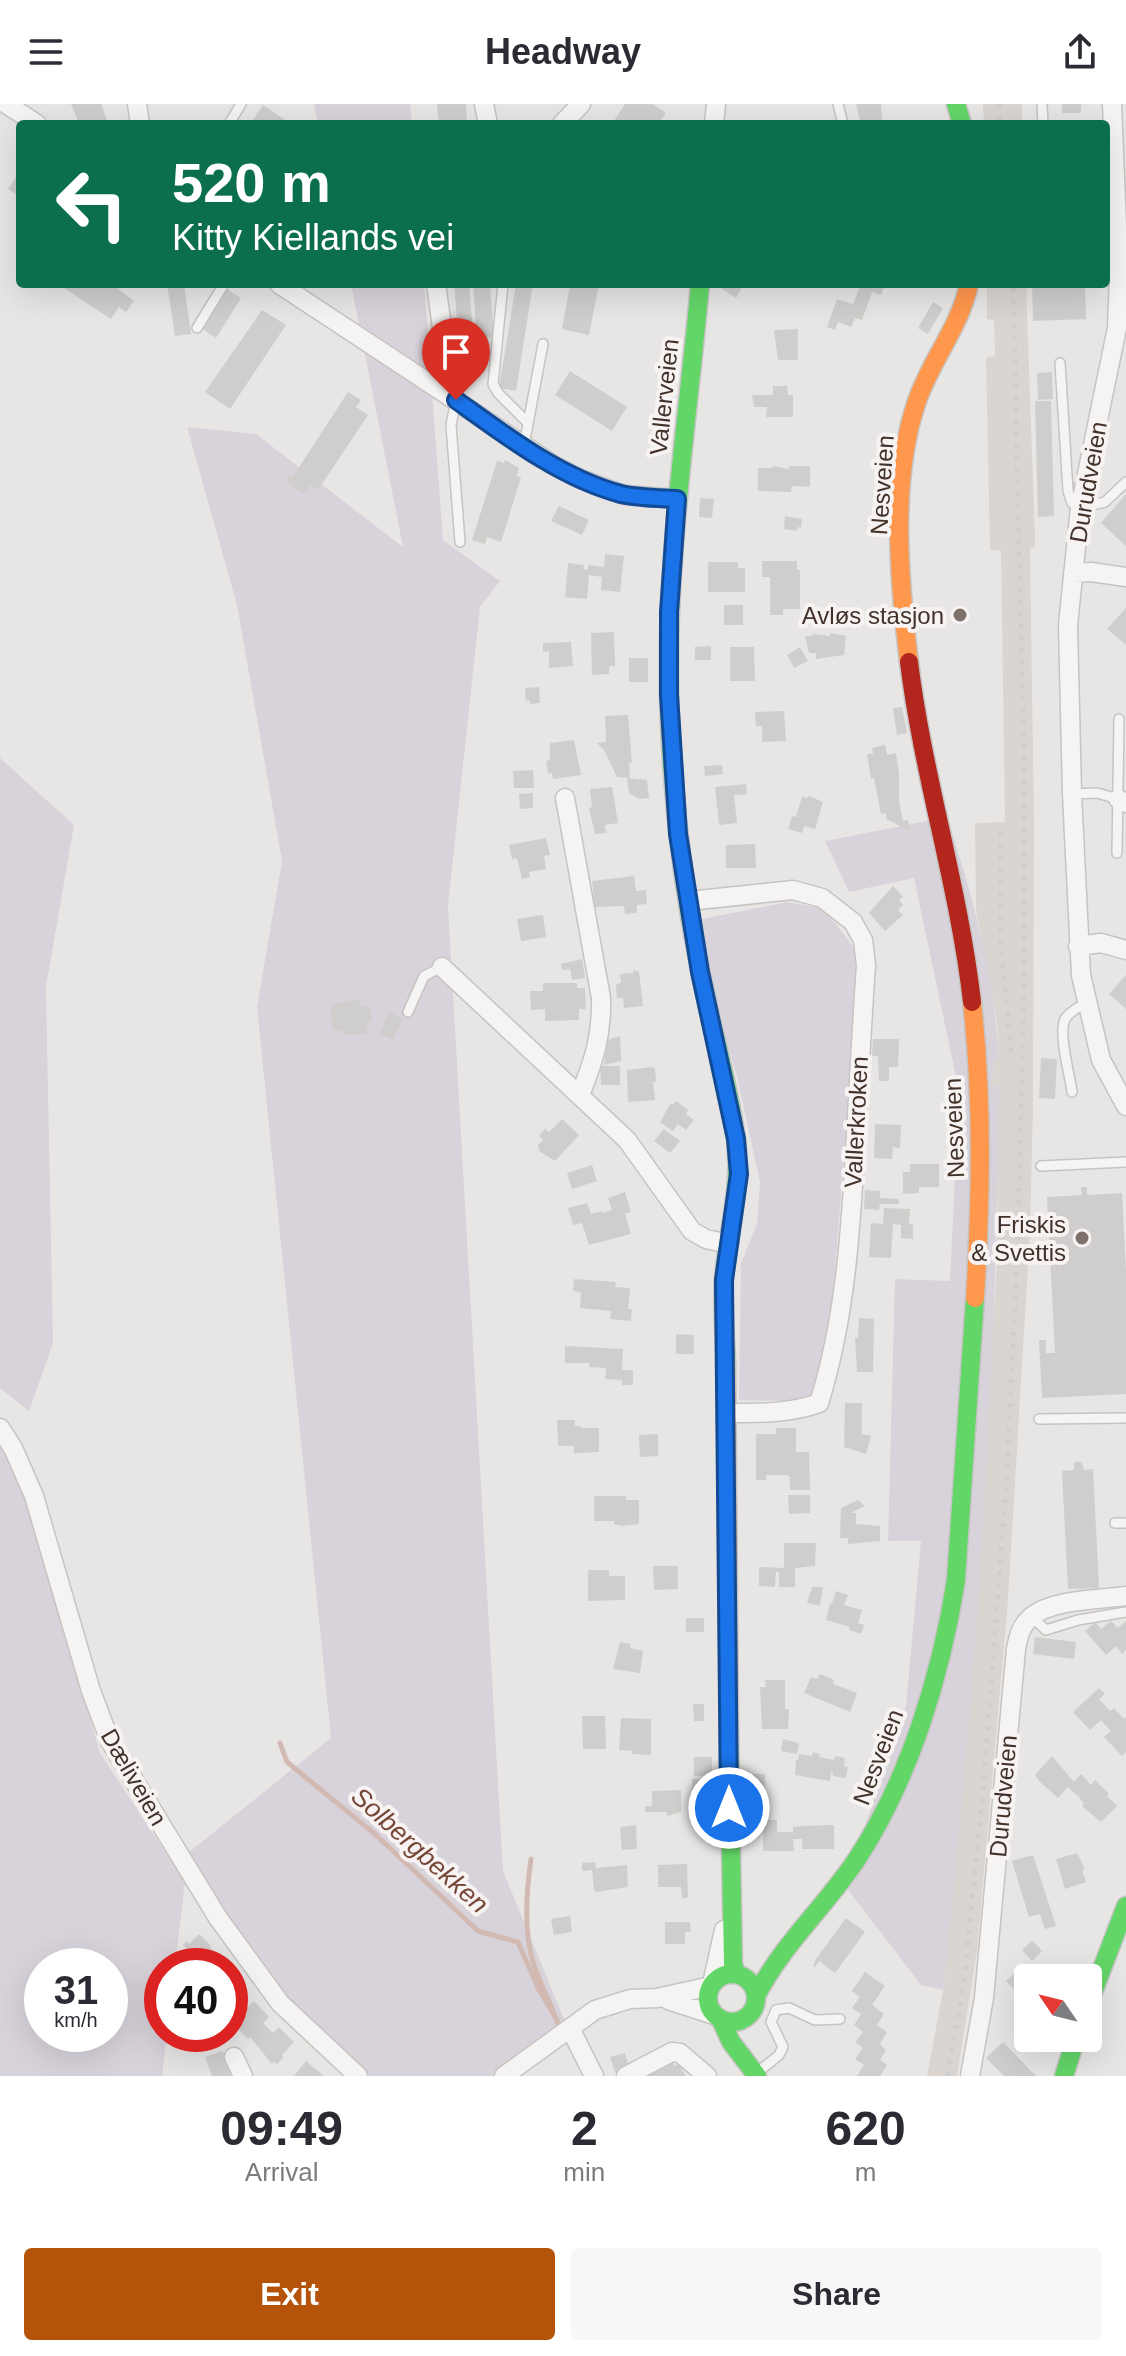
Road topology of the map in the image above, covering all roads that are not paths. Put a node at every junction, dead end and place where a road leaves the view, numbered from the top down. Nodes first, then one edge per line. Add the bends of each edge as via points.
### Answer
1 (6, 104) edge
2 (581, 104) edge
3 (1112, 104) edge
4 (31, 120) edge
5 (566, 120) edge
6 (1110, 167) edge
7 (1123, 276) edge
8 (222, 288) edge
9 (285, 288) edge
10 (437, 288) edge
11 (503, 288) edge
12 (700, 288) edge
13 (968, 288) edge
14 (197, 328) dead end
15 (543, 344) dead end
16 (446, 356) dead end
17 (1060, 363) dead end
18 (456, 400) junction
19 (528, 423) junction
20 (524, 445) junction
21 (1126, 482) edge
22 (677, 499) junction
23 (1080, 508) junction
24 (460, 542) dead end
25 (1073, 573) junction
26 (1126, 577) edge
27 (1119, 719) dead end
28 (1072, 794) junction
29 (565, 798) dead end
30 (1122, 801) edge
31 (1117, 853) dead end
32 (689, 901) junction
33 (1078, 946) junction
34 (1126, 950) edge
35 (442, 967) joint
36 (1086, 1003) junction
37 (408, 1012) dead end
38 (1072, 1092) dead end
39 (580, 1095) junction
40 (1126, 1106) edge
41 (1126, 1162) edge
42 (1041, 1166) dead end
43 (729, 1244) junction
44 (727, 1413) junction
45 (1126, 1418) edge
46 (1039, 1419) dead end
47 (0, 1428) edge
48 (1115, 1523) dead end
49 (1126, 1523) edge
50 (1126, 1596) edge
51 (1126, 1612) edge
52 (1032, 1617) junction
53 (730, 1900) junction
54 (1126, 1906) edge
55 (787, 1946) junction
56 (1102, 1969) edge
57 (737, 1974) junction
58 (712, 1985) junction
59 (756, 1996) junction
60 (657, 1998) junction
61 (718, 2017) junction
62 (746, 2018) junction
63 (840, 2019) dead end
64 (570, 2028) junction
65 (1072, 2052) edge
66 (234, 2057) dead end
67 (753, 2071) edge
68 (243, 2076) edge
69 (358, 2076) edge
70 (504, 2076) edge
71 (594, 2076) edge
72 (626, 2076) edge
73 (707, 2076) edge
74 (970, 2076) edge
75 (1064, 2076) edge

1 - 4 street
2 - 5 street
3 - 6 street, Durudveien
6 - 7 street, Durudveien
7 - 23 street, Durudveien
8 - 14 lane
9 - 18 street
10 - 16 street
11 - 19 lane via 493,384
12 - 22 street, Vallerveien
13 - 55 street, Nesveien via 911,425 901,564 911,673 963,934 981,1139 958,1569 938,1660 897,1782 858,1857
15 - 19 lane
17 - 23 lane via 1068,491
18 - 20 street
18 - 24 lane via 451,425
19 - 20 lane
20 - 22 street via 555,466 624,495
21 - 23 lane via 1105,502
22 - 32 street, Vallerveien via 669,695 678,834
23 - 25 street, Durudveien
25 - 26 street, Durudveien
25 - 28 street, Durudveien via 1068,625
27 - 30 lane
28 - 30 lane via 1097,793
28 - 33 street, Durudveien
29 - 39 street via 601,998 597,1050
30 - 31 lane
32 - 43 street, Vallerveien via 736,1139 739,1174
32 - 44 street, Vallerkroken via 793,890 822,898 853,922 863,940 866,965 844,1283 836,1343 819,1403 776,1413
33 - 34 street via 1101,943
33 - 36 street, Durudveien
35 - 37 lane via 424,976
35 - 39 street
36 - 38 lane via 1064,1021
36 - 40 street, Durudveien via 1101,1060
39 - 43 street via 627,1140 692,1231
41 - 42 lane
43 - 44 street, Vallerveien via 724,1280
44 - 53 street, Vallerveien
45 - 46 lane
47 - 69 street, Dæliveien via 34,1496 110,1741 218,1918 280,2003
48 - 49 lane
50 - 52 street via 1056,1605
51 - 52 lane via 1054,1630 1046,1630
52 - 74 street, Durudveien via 1016,1649 984,1998
53 - 57 street, Vallerveien
53 - 58 street, Vallerveien
54 - 56 street
55 - 57 street, Nesveien
55 - 59 street, Nesveien
57 - 58 street via 727,1974
57 - 59 street via 753,1986
58 - 60 street
58 - 61 street via 709,2006
59 - 62 street
60 - 61 street
60 - 64 street via 630,1999 595,2010
61 - 62 street via 729,2022
61 - 67 street
62 - 67 street
63 - 67 lane via 815,2020 789,2008 776,2010 771,2022 783,2047
64 - 70 street
64 - 71 street
65 - 75 street
66 - 68 street
72 - 73 street via 672,2052

